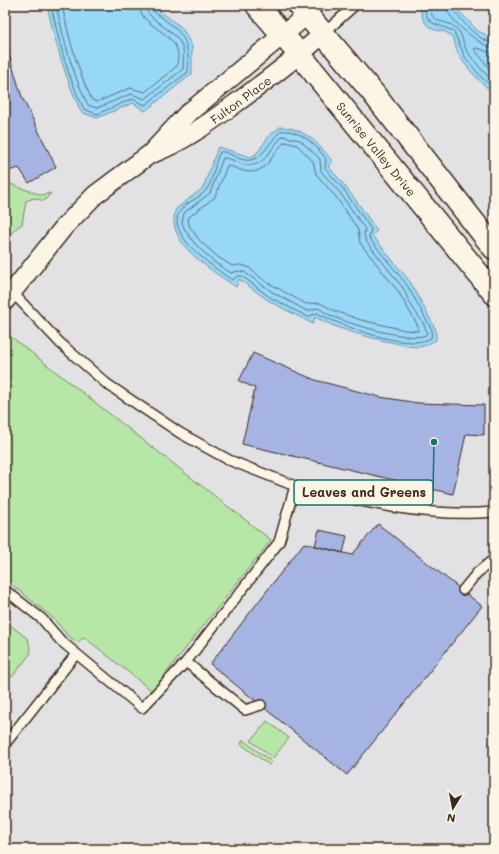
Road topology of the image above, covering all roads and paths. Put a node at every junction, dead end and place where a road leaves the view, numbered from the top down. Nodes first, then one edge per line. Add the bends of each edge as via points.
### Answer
1 (257, 5) edge
2 (355, 5) edge
3 (309, 8) edge
4 (324, 33) junction
5 (283, 34) junction
6 (300, 55) junction
7 (150, 154) junction
8 (494, 248) edge
9 (7, 292) edge
10 (494, 294) edge
11 (295, 486) junction
12 (494, 512) edge
13 (494, 560) edge
14 (5, 590) edge
15 (462, 590) dead end
16 (76, 654) junction
17 (186, 662) junction
18 (261, 705) dead end
19 (5, 744) edge

1 - 5 main road, Sunrise Valley Drive
2 - 4 lane
3 - 4 main road
3 - 5 street, Fulton Place
4 - 6 street, Fulton Place
4 - 8 main road
5 - 6 main road, Sunrise Valley Drive
5 - 7 street, Fulton Place via 186,115
6 - 7 street, Fulton Place via 190,136
6 - 10 main road, Sunrise Valley Drive
7 - 9 street, Fulton Place via 95,195 74,215
9 - 11 lane via 107,384 180,433 229,460
11 - 12 lane via 403,510 474,514
11 - 17 lane via 279,542
13 - 15 lane via 477,573
14 - 16 lane via 42,619 56,637
16 - 17 lane via 142,708
16 - 19 lane
17 - 18 lane via 245,710

